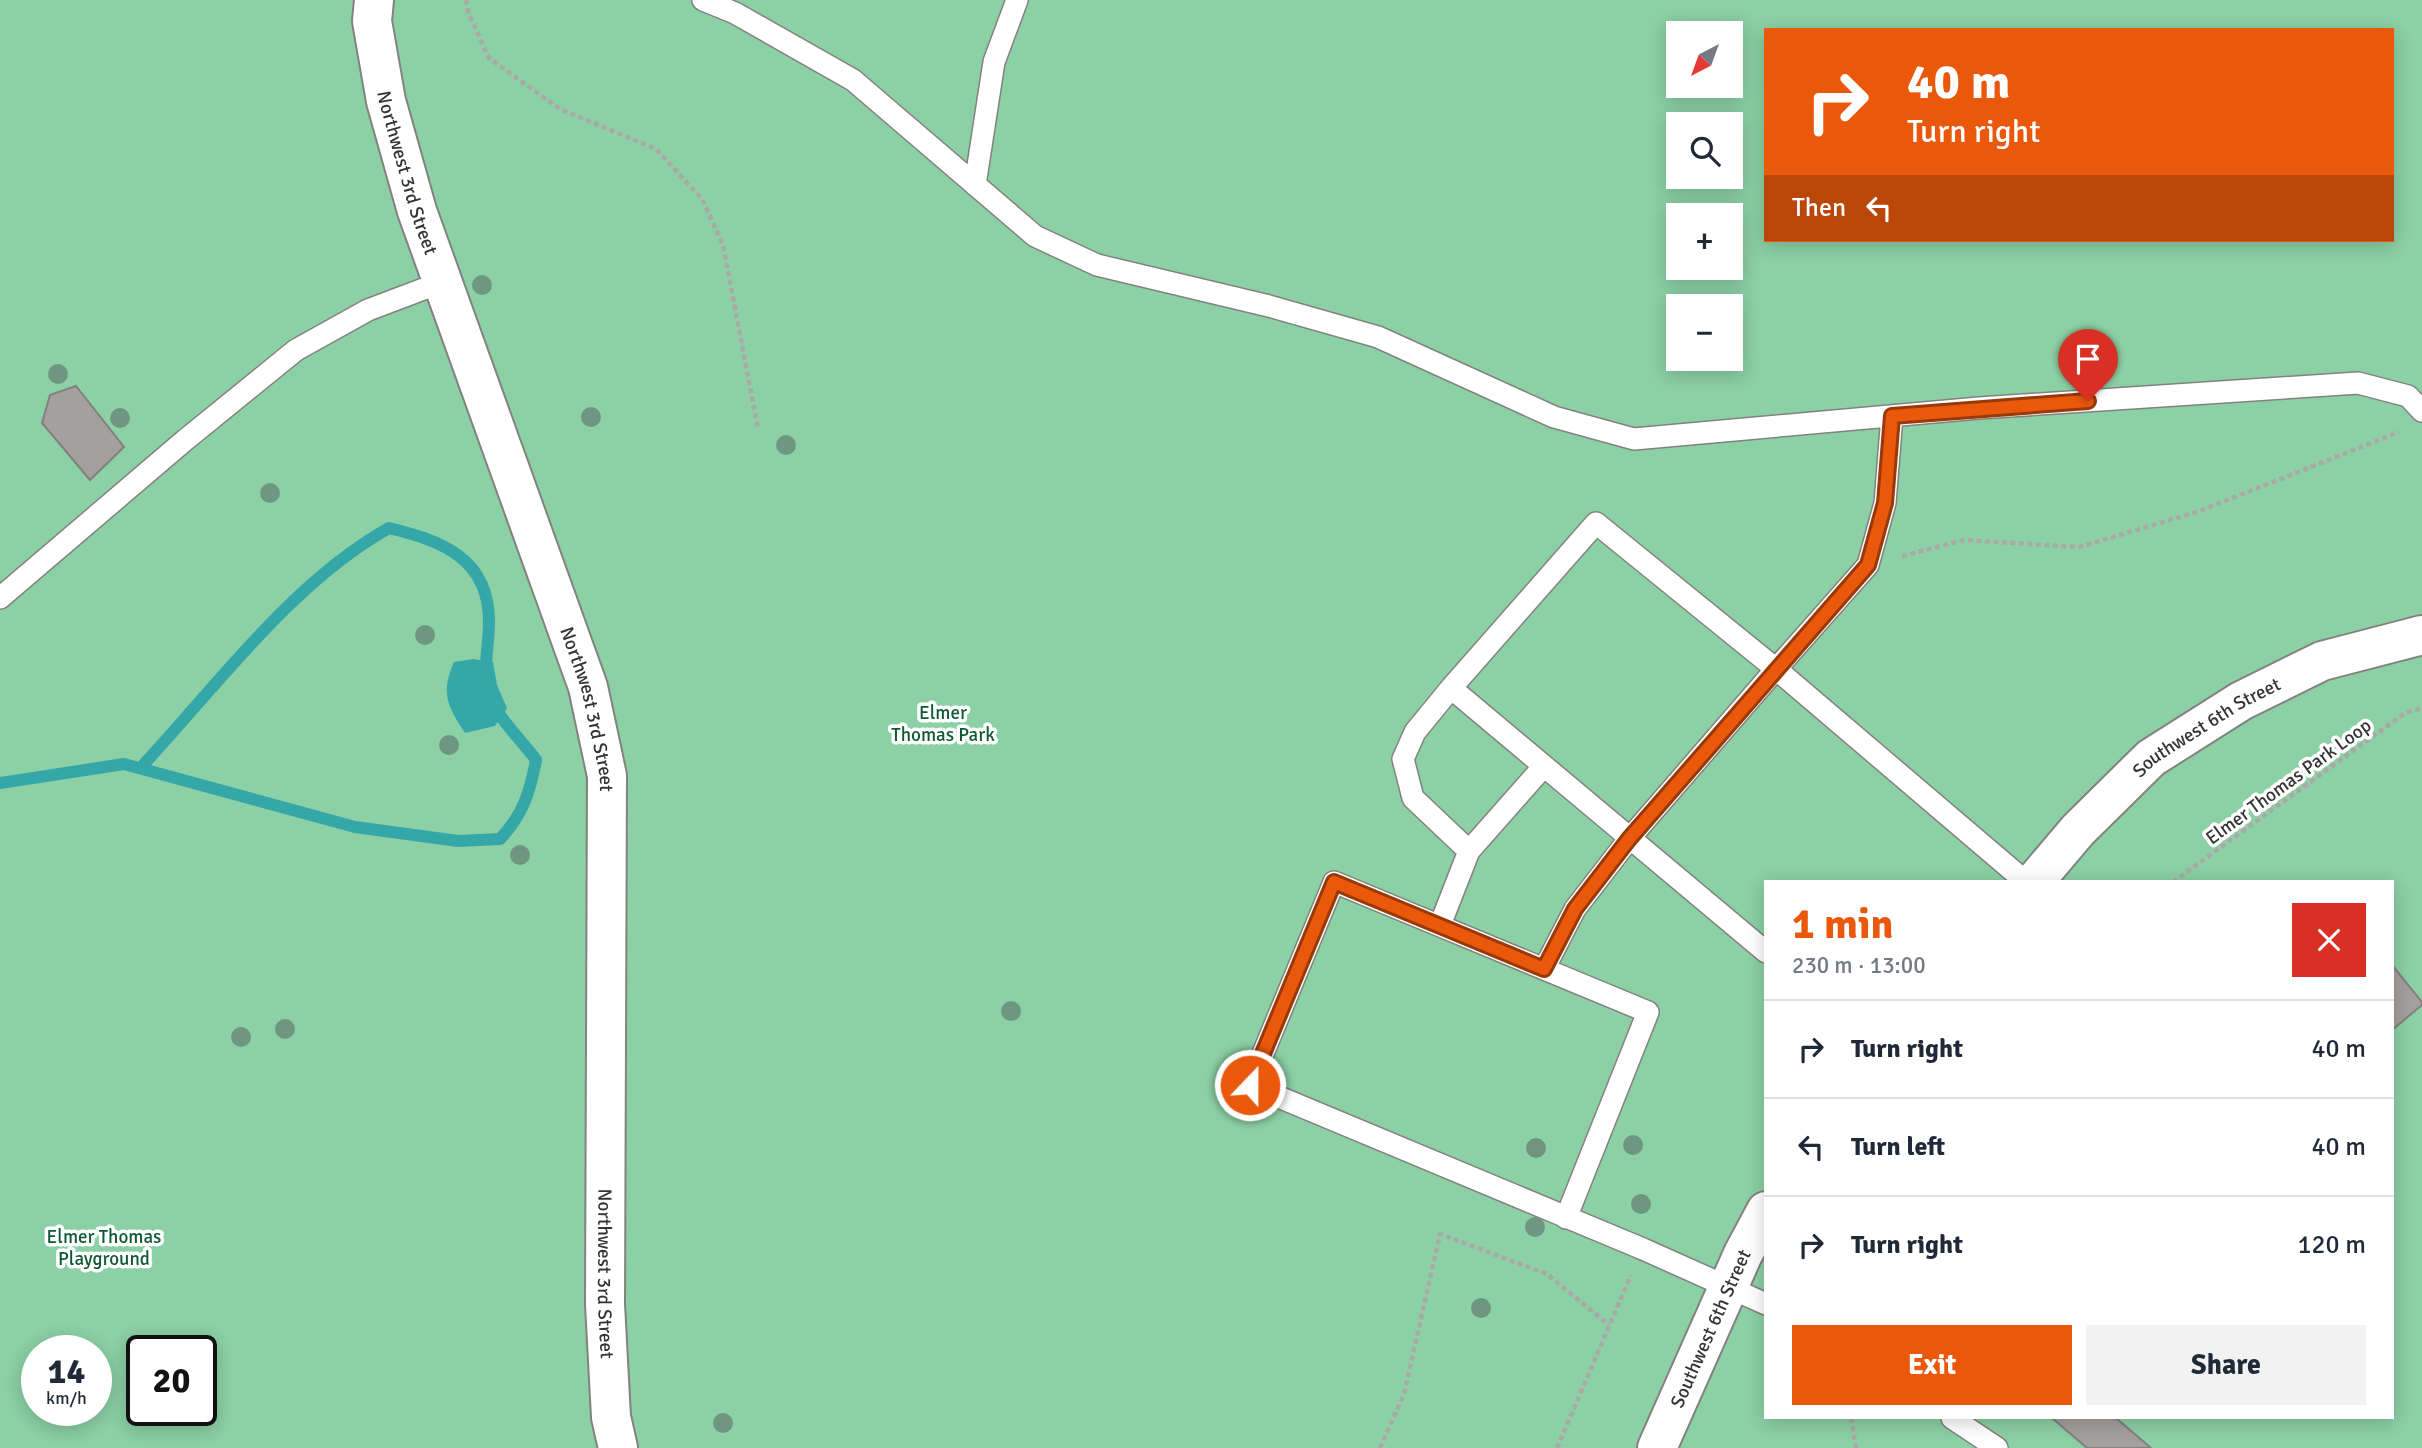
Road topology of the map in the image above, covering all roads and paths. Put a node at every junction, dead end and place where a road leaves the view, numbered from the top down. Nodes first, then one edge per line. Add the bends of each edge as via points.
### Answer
1 (373, 0) edge
2 (466, 0) edge
3 (703, 0) edge
4 (1017, 0) edge
5 (975, 185) junction
6 (442, 282) junction
7 (2422, 411) edge
8 (1892, 416) junction
9 (758, 429) dead end
10 (2403, 430) dead end
11 (1868, 565) junction
12 (0, 598) edge
13 (2422, 635) edge
14 (1776, 669) junction
15 (1451, 688) junction
16 (2422, 708) edge
17 (1544, 766) junction
18 (1629, 839) junction
19 (1469, 851) junction
20 (2024, 880) edge
21 (2036, 880) edge
22 (2176, 880) edge
23 (1440, 925) junction
24 (1764, 950) edge
25 (1544, 969) junction
26 (1764, 1215) edge
27 (1566, 1217) junction
28 (1643, 1249) junction
29 (1728, 1286) junction
30 (1764, 1303) edge
31 (1609, 1325) junction
32 (1851, 1419) edge
33 (1954, 1419) edge
34 (618, 1448) edge
35 (1380, 1448) edge
36 (1557, 1448) edge
37 (1657, 1448) edge
38 (1856, 1448) edge
39 (1997, 1448) edge

1 - 6 street, Northwest 3rd Street via 372,20 386,101
2 - 9 path via 489,58 560,109 656,149 702,199 723,245
3 - 5 lane via 735,13 853,80
4 - 5 lane via 994,62
5 - 8 lane via 1035,236 1097,265 1378,337 1554,417 1634,439
6 - 12 lane via 368,310 296,350
6 - 34 street, Northwest 3rd Street via 588,687 607,776 604,1304 611,1417
7 - 8 lane via 2408,396 2358,383
8 - 11 lane via 1885,503
10 - 11 path via 2197,512 2079,547 1964,540
11 - 14 lane
13 - 21 street, Southwest 6th Street via 2322,661 2241,701 2151,758 2078,830
14 - 15 lane via 1596,523
14 - 18 lane
14 - 20 lane
15 - 17 lane
15 - 19 lane via 1415,732 1403,760 1413,798
16 - 22 path, Elmer Thomas Park Loop via 2405,713
17 - 18 lane
17 - 19 lane
18 - 24 lane
18 - 25 lane via 1575,909
19 - 23 lane
23 - 25 lane
23 - 27 lane via 1334,882 1250,1085
25 - 27 lane via 1648,1012
26 - 29 street, Southwest 6th Street
27 - 28 lane
28 - 29 lane
28 - 31 path
29 - 30 lane
29 - 37 street, Southwest 6th Street
31 - 35 path via 1547,1274 1440,1234 1404,1394
31 - 36 path
32 - 38 path
33 - 39 lane

